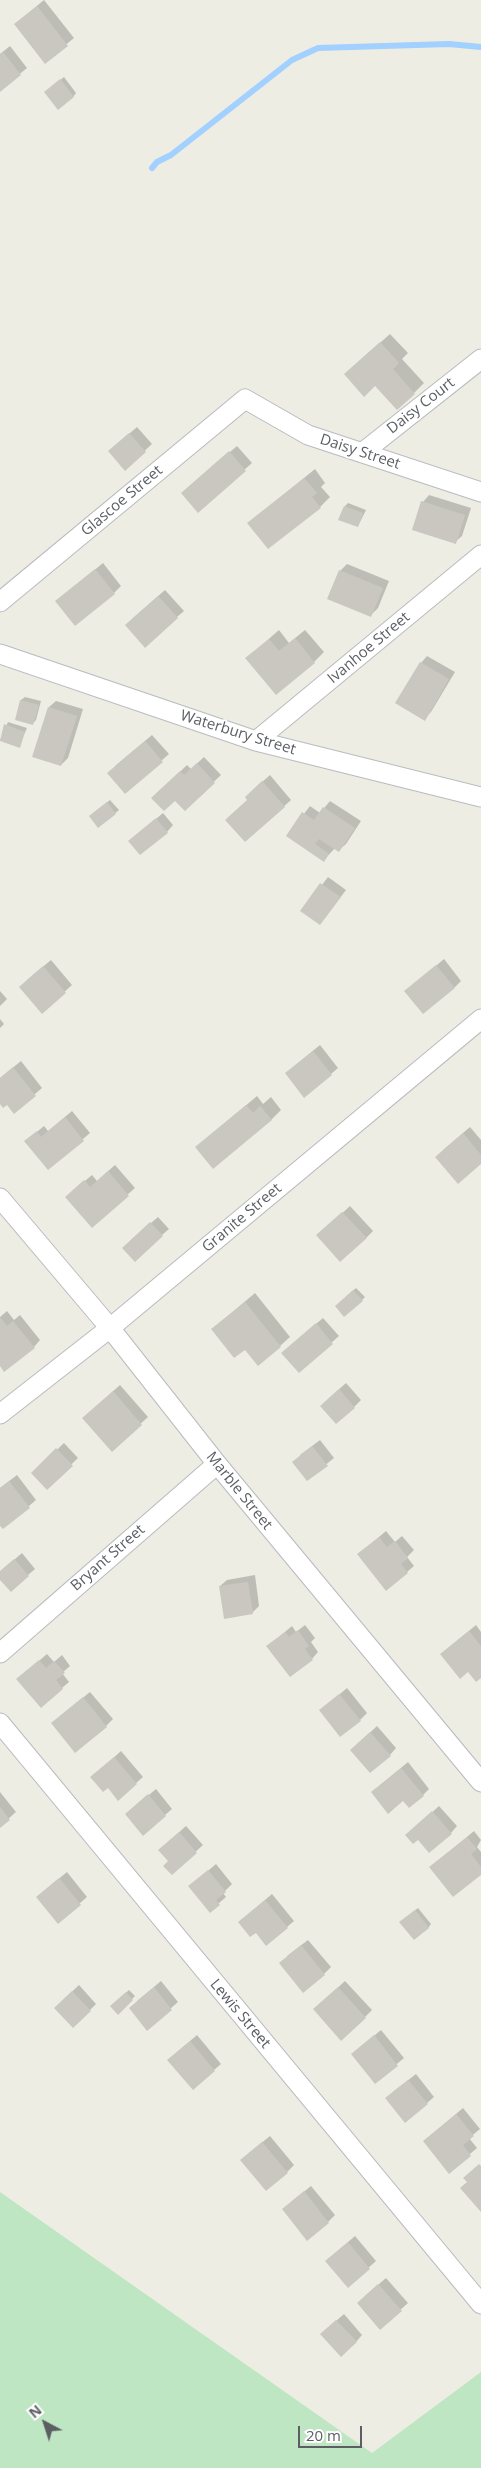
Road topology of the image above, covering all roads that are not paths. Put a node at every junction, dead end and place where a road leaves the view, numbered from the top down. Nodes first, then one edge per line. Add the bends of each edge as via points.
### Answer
1 (481, 359) edge
2 (244, 399) joint
3 (362, 453) junction
4 (481, 492) edge
5 (481, 555) edge
6 (0, 602) edge
7 (0, 654) edge
8 (256, 741) junction
9 (481, 797) edge
10 (481, 1020) edge
11 (0, 1198) edge
12 (110, 1328) junction
13 (0, 1414) edge
14 (217, 1464) junction
15 (0, 1652) edge
16 (0, 1723) edge
17 (481, 1782) edge
18 (481, 2304) edge

1 - 3 street, Daisy Court
2 - 3 street, Daisy Street via 308,435
2 - 6 street, Glascoe Street
3 - 4 street, Daisy Street
5 - 8 street, Ivanhoe Street
7 - 8 street, Waterbury Street
8 - 9 street, Waterbury Street
10 - 12 street, Granite Street
11 - 12 street, Marble Street
12 - 13 street, Granite Street
12 - 14 street, Marble Street
14 - 15 street, Bryant Street
14 - 17 street, Marble Street
16 - 18 street, Lewis Street

